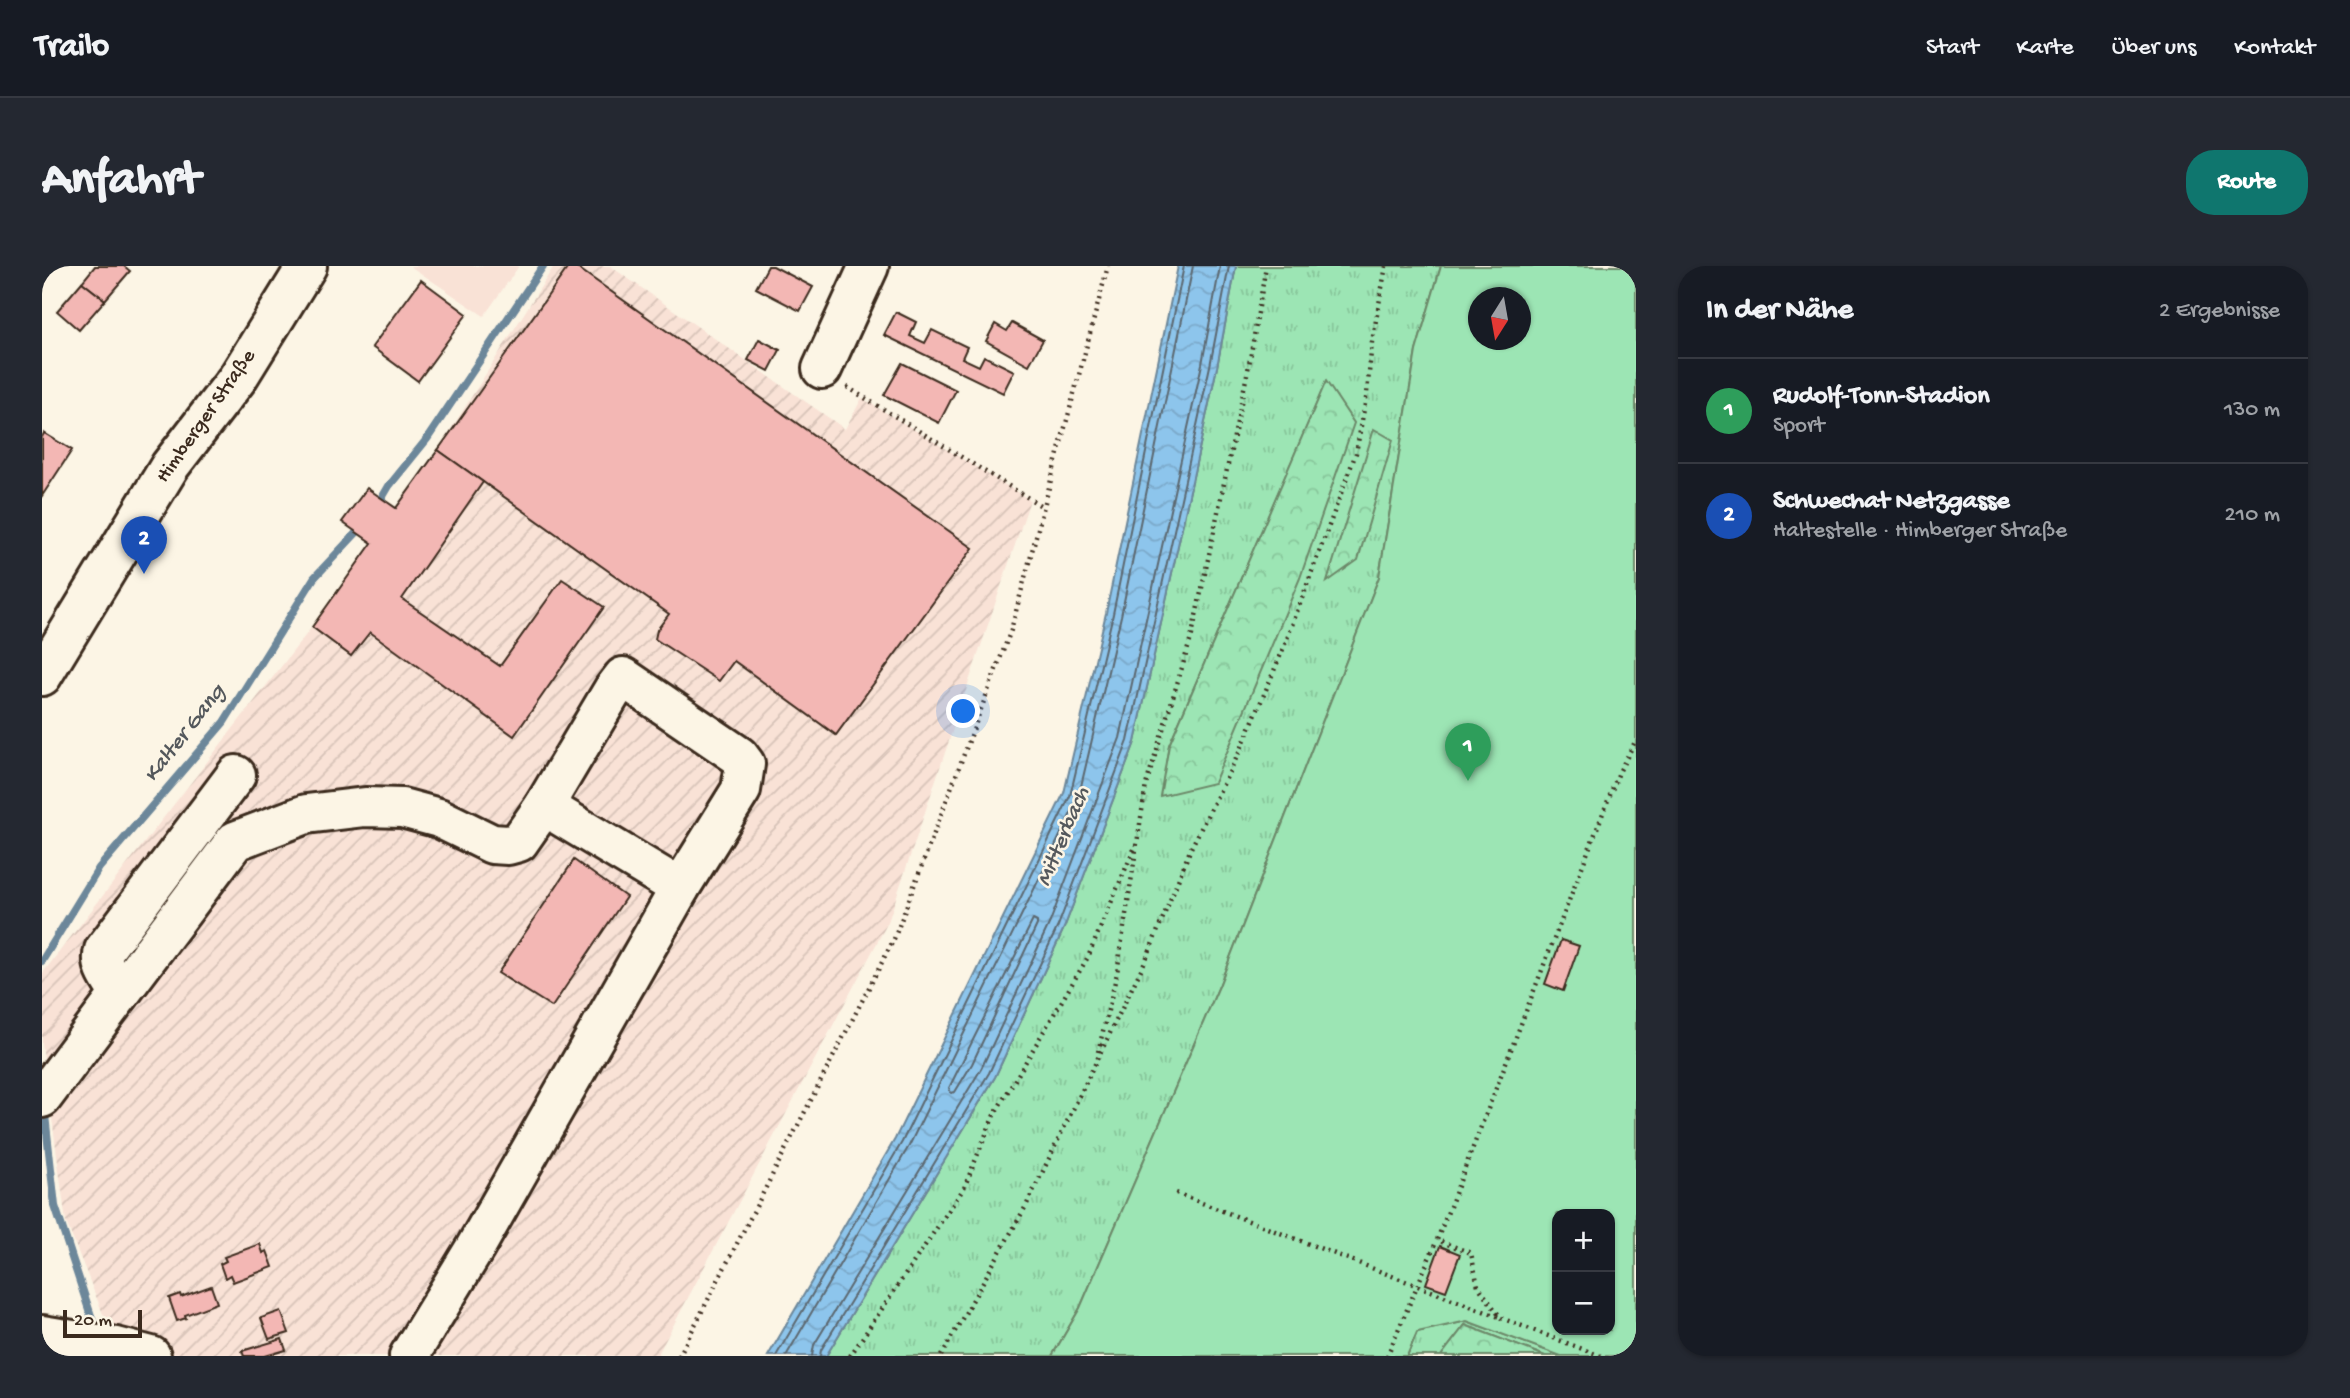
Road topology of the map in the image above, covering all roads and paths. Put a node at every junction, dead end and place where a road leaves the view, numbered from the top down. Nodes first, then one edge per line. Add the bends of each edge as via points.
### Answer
1 (307, 266) edge
2 (869, 266) edge
3 (1108, 266) edge
4 (1265, 266) edge
5 (1386, 266) edge
6 (822, 369) joint
7 (1044, 508) junction
8 (42, 677) edge
9 (1636, 740) edge
10 (236, 775) dead end
11 (544, 806) junction
12 (1137, 842) junction
13 (680, 888) junction
14 (120, 993) junction
15 (1097, 1059) junction
16 (52, 1083) edge
17 (1176, 1193) dead end
18 (1437, 1240) junction
19 (1418, 1286) junction
20 (1501, 1318) junction
21 (56, 1338) edge
22 (135, 1352) edge
23 (409, 1356) edge
24 (679, 1356) edge
25 (849, 1356) edge
26 (941, 1356) edge
27 (1387, 1356) edge
28 (1601, 1356) edge

1 - 8 main road, Himberger Straße via 237,379 170,466
2 - 6 main road
3 - 7 path
4 - 12 path via 1249,365 1192,635 1146,785
5 - 15 path via 1356,453 1241,749 1191,848 1148,956
6 - 7 path
7 - 24 path via 1011,630 894,939
9 - 18 path via 1619,772
10 - 14 main road via 104,950 106,974
11 - 13 main road
11 - 13 main road via 624,677 745,764 741,790
11 - 14 main road via 519,842 508,845 492,844 439,818 402,808 365,807 306,814 235,841
12 - 15 path via 1117,973
12 - 25 path via 1088,957 994,1115 964,1188
13 - 23 main road
14 - 16 main road
15 - 26 path via 1026,1206
17 - 19 path
18 - 19 path
18 - 20 path via 1471,1253 1478,1286
19 - 20 path
19 - 27 path
20 - 28 path
21 - 22 main road

